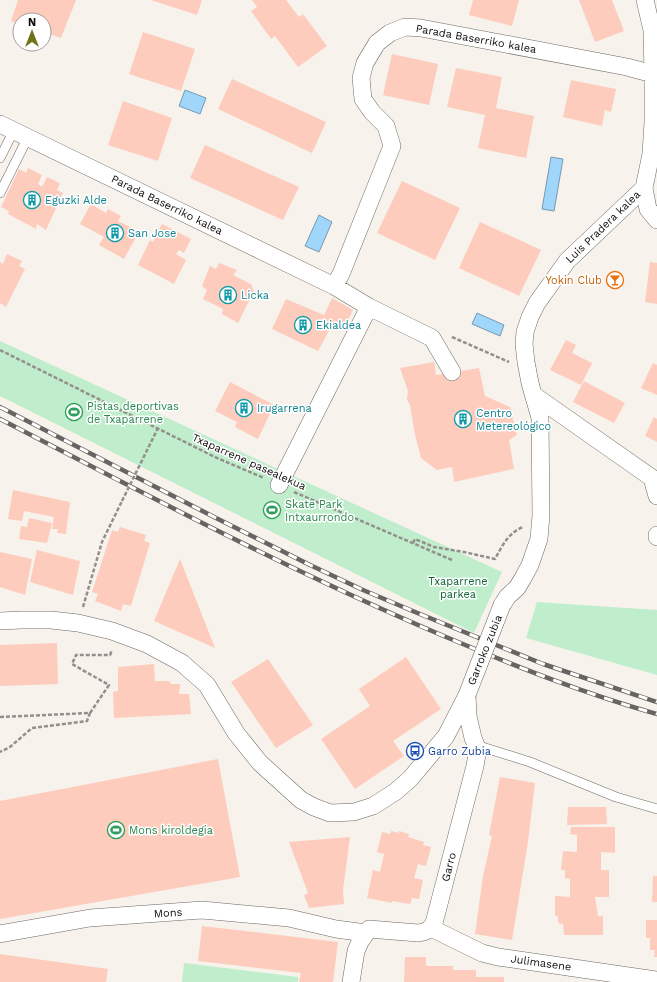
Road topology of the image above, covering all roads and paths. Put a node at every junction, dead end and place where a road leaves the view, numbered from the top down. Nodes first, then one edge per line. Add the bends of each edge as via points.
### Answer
1 (645, 0) edge
2 (655, 31) edge
3 (653, 74) junction
4 (14, 130) edge
5 (0, 158) edge
6 (644, 188) junction
7 (0, 193) edge
8 (657, 220) edge
9 (334, 286) junction
10 (369, 307) junction
11 (452, 337) dead end
12 (0, 350) edge
13 (528, 371) junction
14 (452, 372) dead end
15 (534, 396) junction
16 (158, 428) junction
17 (278, 485) junction
18 (657, 496) edge
19 (541, 526) junction
20 (413, 543) junction
21 (452, 560) dead end
22 (502, 605) joint
23 (0, 621) edge
24 (78, 623) junction
25 (114, 647) dead end
26 (467, 695) junction
27 (90, 713) junction
28 (0, 717) edge
29 (446, 736) junction
30 (475, 741) junction
31 (0, 752) edge
32 (657, 809) edge
33 (431, 928) junction
34 (336, 929) junction
35 (366, 933) junction
36 (0, 934) edge
37 (356, 951) junction
38 (354, 978) edge
39 (657, 980) edge

1 - 2 street, Luis Pradera kalea
2 - 3 street, Luis Pradera kalea
3 - 6 street, Luis Pradera kalea via 651,154
3 - 9 street, Parada Baserriko kalea via 421,28 405,27 390,33 377,43 365,63 361,78 363,99 386,126 392,146
4 - 5 lane
4 - 7 lane
4 - 9 street, Parada Baserriko kalea
6 - 8 street via 648,209
6 - 13 street, Luis Pradera kalea via 567,261 536,303 525,332
9 - 10 street, Parada Baserriko kalea
10 - 14 street, Parada Baserriko kalea via 432,338
10 - 17 street
11 - 13 path
12 - 16 path, Txaparrene pasealekua
13 - 15 street, Luis Pradera kalea
15 - 18 street via 652,478
15 - 19 street, Luis Pradera kalea via 540,418
16 - 17 path, Txaparrene pasealekua
16 - 24 path, bridge via 102,542
17 - 20 path, Txaparrene pasealekua
19 - 20 path via 530,524 516,530 506,540 494,560 415,539
19 - 22 street, Luis Pradera kalea via 539,539 524,578
20 - 21 path, Txaparrene pasealekua
22 - 26 street, Garroko zubia, bridge
23 - 24 street, Garroko zubia via 51,620
24 - 29 street, Garroko zubia via 112,631 147,644 182,663 207,685 236,733 260,763 301,800 330,813 354,812 373,806 395,792 410,779
25 - 27 path via 110,655 76,655 72,664 109,685
26 - 29 street, Garroko zubia
26 - 30 street, Garro via 468,716
27 - 28 path
27 - 31 path via 87,721 32,728
29 - 30 street via 460,731 468,733
30 - 32 lane via 616,797
30 - 33 street, Garro via 475,766 438,912
33 - 35 street via 418,933 369,929
33 - 39 street, Julimasene via 482,953 498,957
34 - 35 street, Mons
34 - 36 street, Mons via 289,918 202,910 90,918
34 - 37 street
35 - 37 street
37 - 38 street

